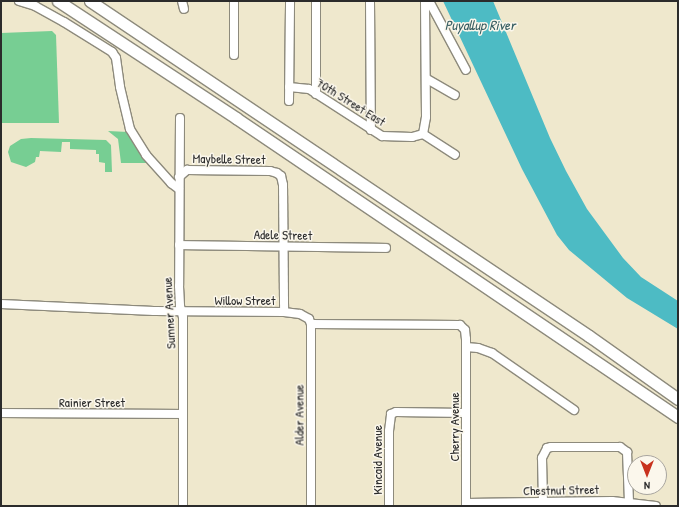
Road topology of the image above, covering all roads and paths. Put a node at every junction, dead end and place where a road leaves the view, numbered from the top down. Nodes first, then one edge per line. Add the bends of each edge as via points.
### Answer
1 (19, 1) edge
2 (58, 1) edge
3 (90, 1) edge
4 (234, 1) edge
5 (290, 1) edge
6 (316, 1) edge
7 (370, 1) edge
8 (425, 1) edge
9 (429, 1) edge
10 (234, 55) dead end
11 (466, 70) dead end
12 (426, 79) junction
13 (289, 87) junction
14 (316, 94) junction
15 (455, 95) dead end
16 (289, 101) dead end
17 (180, 118) dead end
18 (371, 130) junction
19 (423, 134) junction
20 (455, 154) dead end
21 (179, 177) junction
22 (179, 189) junction
23 (179, 245) junction
24 (284, 247) junction
25 (386, 248) dead end
26 (1, 304) edge
27 (183, 312) junction
28 (284, 312) junction
29 (311, 324) junction
30 (466, 347) junction
31 (678, 399) edge
32 (574, 410) dead end
33 (1, 413) edge
34 (466, 413) junction
35 (183, 414) junction
36 (678, 417) edge
37 (543, 502) junction
38 (628, 502) junction
39 (466, 505) edge
40 (183, 506) edge
41 (311, 506) edge
42 (389, 506) edge
43 (656, 506) edge

1 - 22 street via 35,6 112,52 116,58 118,80 130,129 146,154
2 - 36 highway via 236,118
3 - 31 highway via 570,323
4 - 10 street
5 - 13 street
6 - 14 street
7 - 18 street
8 - 12 street
9 - 11 street
12 - 15 street
12 - 19 street via 426,117
13 - 14 street, 70th Street East via 304,87
13 - 16 street
14 - 18 street, 70th Street East
17 - 21 street, Sumner Avenue
18 - 19 street, 70th Street East via 386,137 412,137
19 - 20 street
21 - 22 street, Sumner Avenue
21 - 24 street, Maybelle Street via 187,170 277,173 281,176 283,185
22 - 23 street, Sumner Avenue
23 - 24 street, Adele Street
23 - 27 street, Sumner Avenue via 180,304
24 - 25 street, Adele Street
24 - 28 street
26 - 27 street, Willow Street
27 - 28 street, Willow Street
27 - 35 street, Sumner Avenue
28 - 29 street, Willow Street via 303,315
29 - 30 street via 458,324 465,331
29 - 41 street, Alder Avenue
30 - 32 street via 492,353
30 - 34 street, Cherry Avenue
33 - 35 street, Rainier Street
34 - 39 street, Cherry Avenue
34 - 42 street, Kincaid Avenue via 391,414
35 - 40 street, Sumner Avenue
37 - 38 street, Chestnut Street
37 - 38 street via 542,458 547,448 620,447 627,452
37 - 39 street, Chestnut Street
38 - 43 street, Chestnut Street

